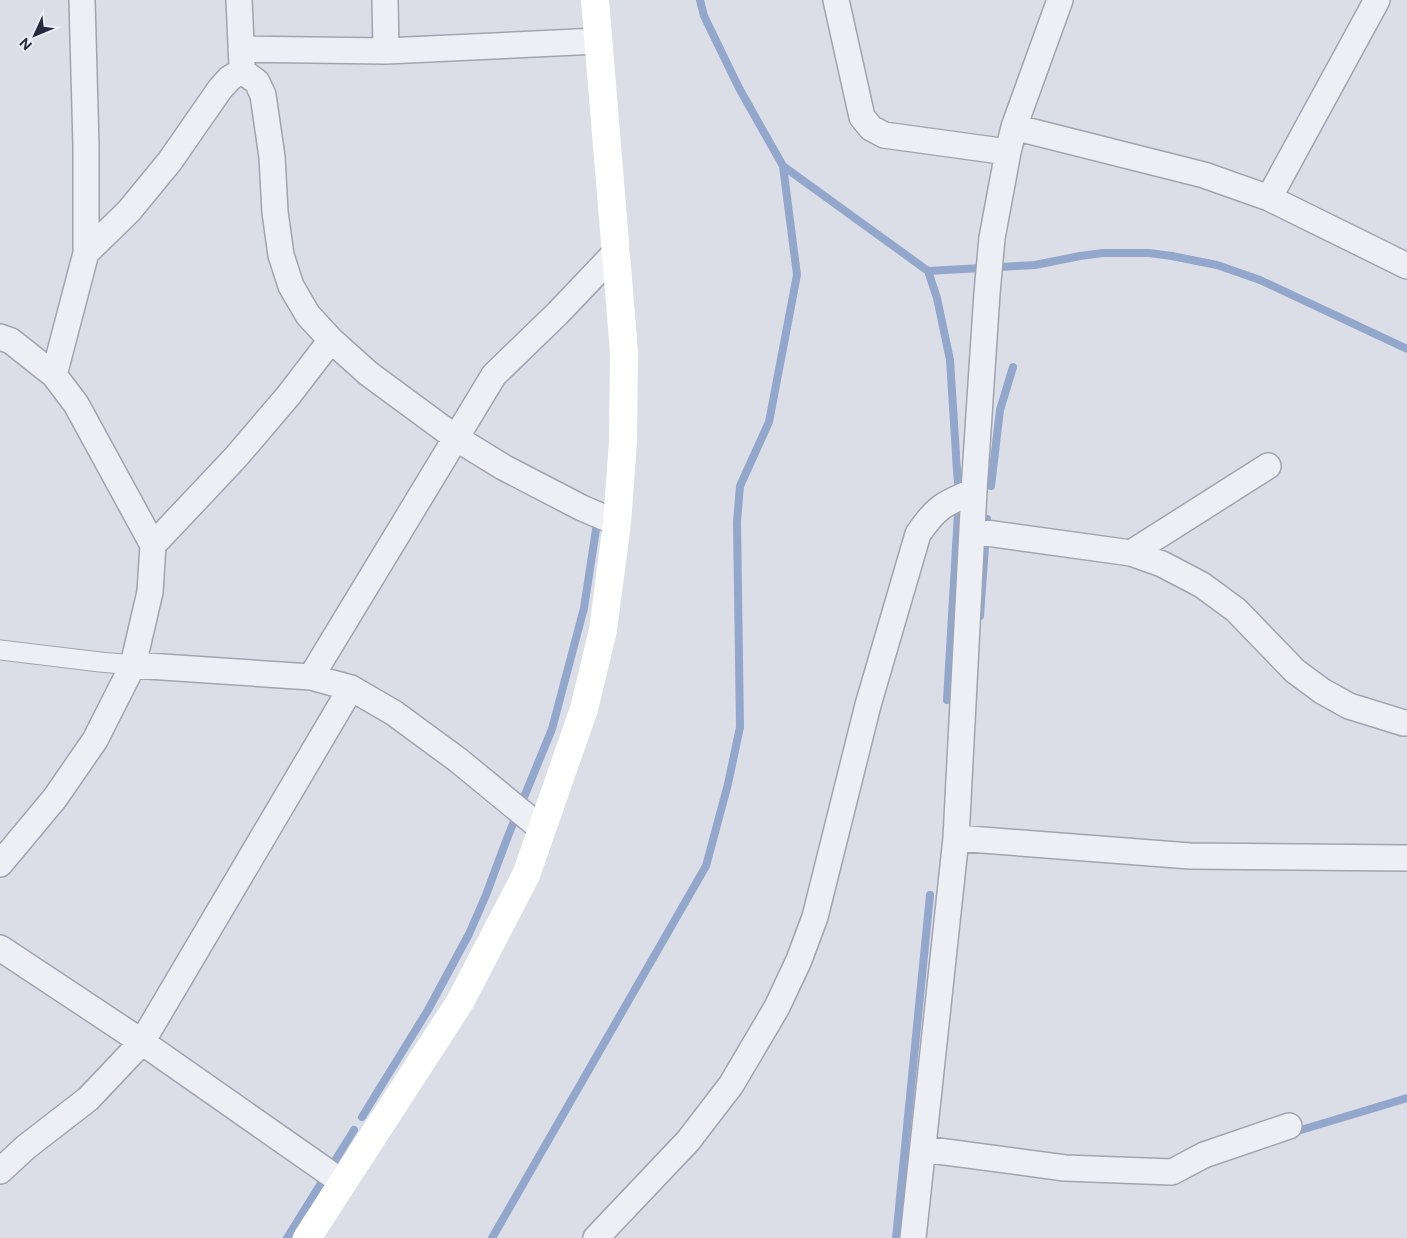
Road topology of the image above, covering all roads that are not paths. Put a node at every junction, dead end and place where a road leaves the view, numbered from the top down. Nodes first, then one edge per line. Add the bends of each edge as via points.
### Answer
1 (82, 0) edge
2 (239, 0) edge
3 (385, 0) edge
4 (595, 0) edge
5 (836, 0) edge
6 (1060, 0) edge
7 (1377, 0) edge
8 (598, 41) junction
9 (386, 51) junction
10 (242, 60) junction
11 (1014, 127) junction
12 (1008, 152) junction
13 (1269, 198) junction
14 (616, 252) junction
15 (86, 253) junction
16 (1407, 266) edge
17 (0, 337) edge
18 (330, 340) junction
19 (54, 375) junction
20 (456, 438) junction
21 (1268, 466) dead end
22 (974, 491) junction
23 (617, 523) junction
24 (972, 531) junction
25 (153, 544) junction
26 (1131, 553) junction
27 (0, 650) edge
28 (133, 665) junction
29 (311, 677) junction
30 (351, 688) junction
31 (1404, 723) dead end
32 (542, 829) junction
33 (956, 838) junction
34 (1407, 858) edge
35 (0, 864) edge
36 (0, 948) edge
37 (142, 1042) junction
38 (1289, 1126) dead end
39 (923, 1149) junction
40 (0, 1171) edge
41 (342, 1182) junction
42 (307, 1238) edge
43 (596, 1238) edge
44 (913, 1238) edge

1 - 15 street
2 - 10 street
3 - 9 street
4 - 8 main road
5 - 12 street via 862,117 871,128 884,136
6 - 11 street
7 - 13 street
8 - 9 street
8 - 14 main road
9 - 10 street
10 - 15 street via 170,161 129,211
10 - 18 street via 263,95 281,255 291,286 308,315
11 - 12 street
11 - 13 street via 1204,175
12 - 22 street via 992,238 986,293
13 - 16 street
14 - 20 street via 494,375
14 - 23 main road via 624,352 623,442
15 - 19 street
17 - 19 street via 11,341
18 - 20 street via 369,374
18 - 25 street via 236,457
19 - 25 street via 76,404
20 - 23 street via 503,467
20 - 29 street
21 - 26 street
22 - 24 street
22 - 43 street via 943,504 918,534 865,713 815,917 777,1007 731,1085 688,1141
23 - 32 main road via 603,630 584,708
24 - 26 street
24 - 33 street
25 - 28 street via 150,592
26 - 31 street via 1202,585 1236,610 1295,671 1322,691 1349,706
27 - 28 street
28 - 29 street
28 - 35 street via 95,740 55,798
29 - 30 street
30 - 32 street via 394,713 458,760
30 - 37 street
32 - 41 main road via 526,875 460,1002
33 - 34 street via 1190,856
33 - 39 street
36 - 37 street
37 - 40 street via 88,1099
37 - 41 street
38 - 39 street via 1204,1155 1172,1172 1065,1168
39 - 44 street
41 - 42 main road

